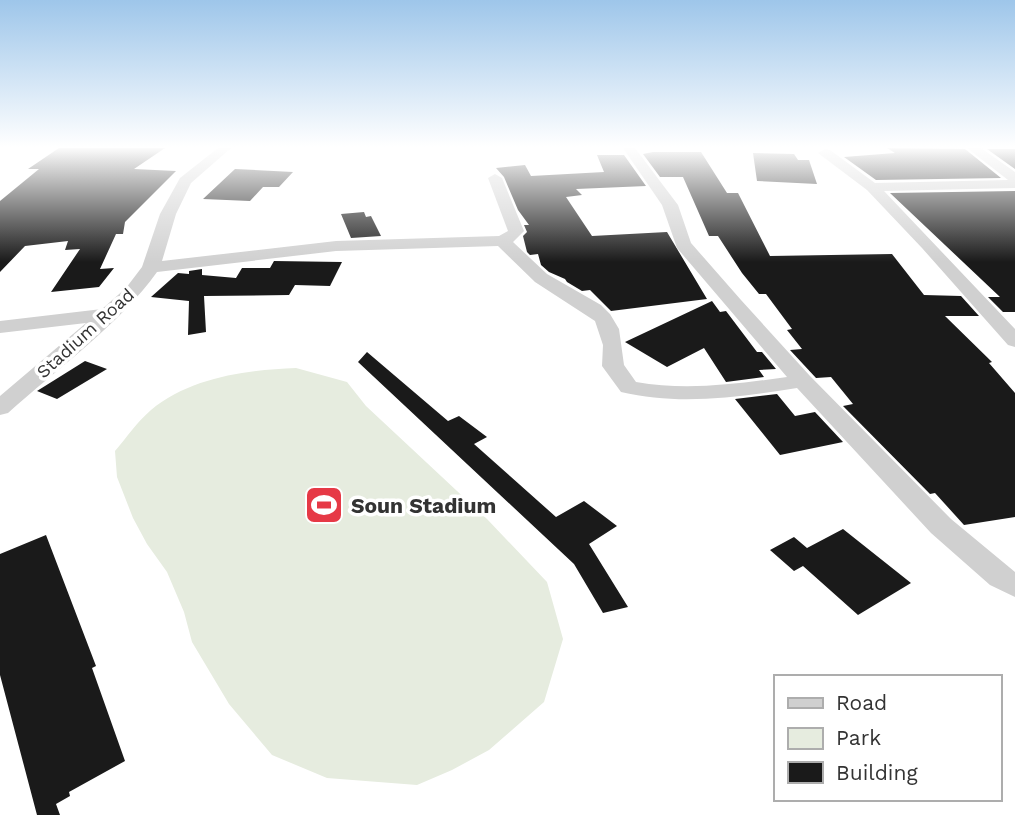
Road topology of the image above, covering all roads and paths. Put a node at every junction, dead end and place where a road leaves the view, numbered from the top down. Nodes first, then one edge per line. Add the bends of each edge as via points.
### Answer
1 (182, 186) edge
2 (499, 186) edge
3 (656, 186) edge
4 (918, 186) edge
5 (872, 187) joint
6 (502, 241) junction
7 (151, 267) junction
8 (111, 314) junction
9 (0, 327) edge
10 (1015, 341) edge
11 (802, 381) junction
12 (0, 408) edge
13 (1015, 586) edge

1 - 7 street, Stadium Road
2 - 6 street via 516,231
3 - 11 street via 670,205 683,244
4 - 5 street
5 - 10 street
6 - 7 street via 336,246
6 - 11 street via 542,279 586,303 608,322 613,366 629,387 661,393 718,393
7 - 8 street, Stadium Road
8 - 9 street
8 - 12 street, Stadium Road
11 - 13 street via 941,526

